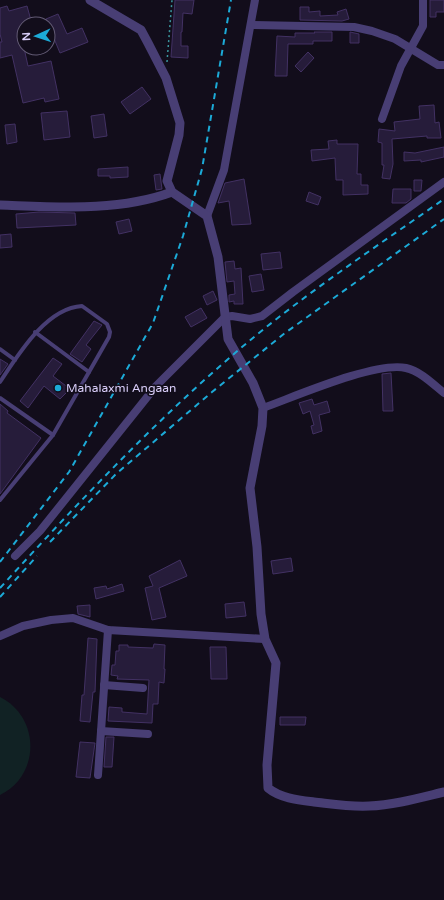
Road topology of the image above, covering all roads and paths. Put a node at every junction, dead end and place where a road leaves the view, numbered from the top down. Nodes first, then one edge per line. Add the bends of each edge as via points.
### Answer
1 (90, 0) edge
2 (172, 0) edge
3 (255, 0) edge
4 (423, 0) edge
5 (251, 26) junction
6 (411, 49) junction
7 (167, 64) dead end
8 (444, 65) edge
9 (382, 119) dead end
10 (444, 182) edge
11 (172, 192) junction
12 (0, 205) edge
13 (207, 216) junction
14 (225, 317) junction
15 (35, 332) junction
16 (0, 349) edge
17 (15, 360) junction
18 (89, 372) junction
19 (0, 382) edge
20 (444, 393) edge
21 (0, 398) edge
22 (263, 408) junction
23 (53, 436) junction
24 (0, 500) edge
25 (15, 556) dead end
26 (108, 630) junction
27 (0, 636) edge
28 (265, 639) junction
29 (104, 685) junction
30 (143, 688) dead end
31 (101, 731) junction
32 (148, 734) dead end
33 (98, 775) dead end
34 (444, 792) edge

1 - 11 street via 140,30 166,78 180,124 167,181
2 - 7 path
3 - 5 street
4 - 6 street via 423,26
5 - 6 street via 354,27 372,30
5 - 13 street via 224,170
6 - 8 street via 438,65
6 - 9 street via 401,66
10 - 14 street via 262,316 250,319
11 - 12 street via 150,200 93,206
11 - 13 street
13 - 14 street via 218,258
14 - 22 street via 228,339 253,383
14 - 25 street via 156,386 40,532
15 - 17 lane
15 - 18 lane
15 - 18 lane via 57,315 82,306 107,324 109,337
16 - 17 lane
17 - 19 lane
18 - 23 lane
20 - 22 street via 417,372 400,367 361,373
21 - 23 lane
22 - 28 street via 250,488
23 - 24 lane
26 - 27 street via 66,618 23,626
26 - 28 street
26 - 29 street
28 - 34 street via 276,663 267,765 268,788 276,795 344,806 370,806 400,803
29 - 30 street
29 - 31 street
31 - 32 street
31 - 33 street

